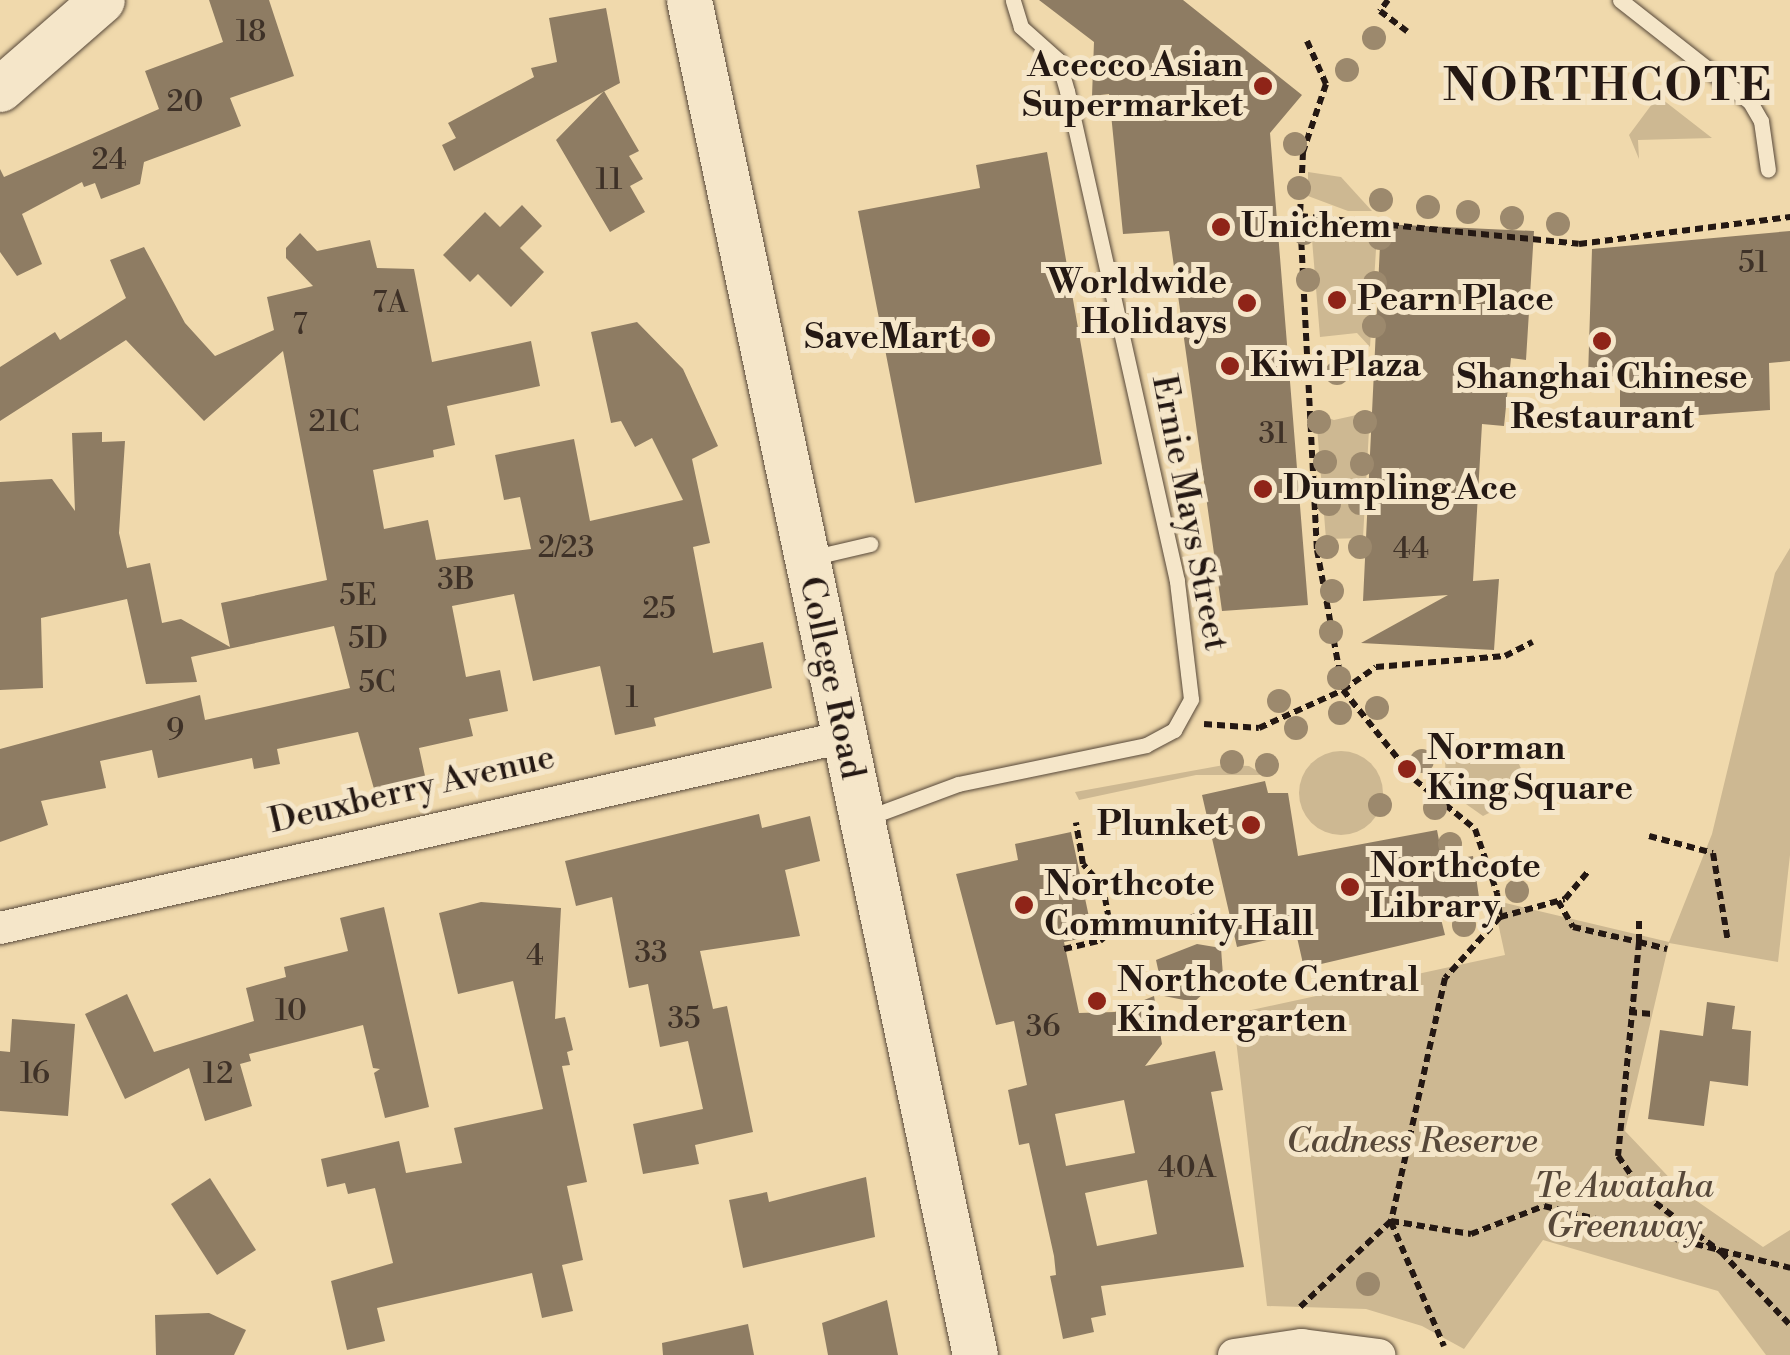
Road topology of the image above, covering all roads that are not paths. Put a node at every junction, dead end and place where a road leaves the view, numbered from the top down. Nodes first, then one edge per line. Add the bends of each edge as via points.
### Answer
1 (102, 0) edge
2 (689, 0) edge
3 (1012, 0) edge
4 (1626, 2) edge
5 (0, 88) edge
6 (1768, 170) dead end
7 (870, 544) dead end
8 (806, 558) junction
9 (844, 738) junction
10 (860, 821) junction
11 (0, 928) edge
12 (975, 1355) edge
13 (1234, 1355) edge
14 (1378, 1355) edge

1 - 5 main road
2 - 8 main road, College Road
3 - 10 lane, Ernie Mays Street via 1021,26 1058,60 1067,92 1177,581 1192,683 1183,721 1146,745 958,784
4 - 6 lane via 1750,102 1761,121
7 - 8 lane
8 - 9 main road, College Road
9 - 10 main road, College Road
9 - 11 street, Deuxberry Avenue
10 - 12 main road, College Road
13 - 14 street via 1315,1345

